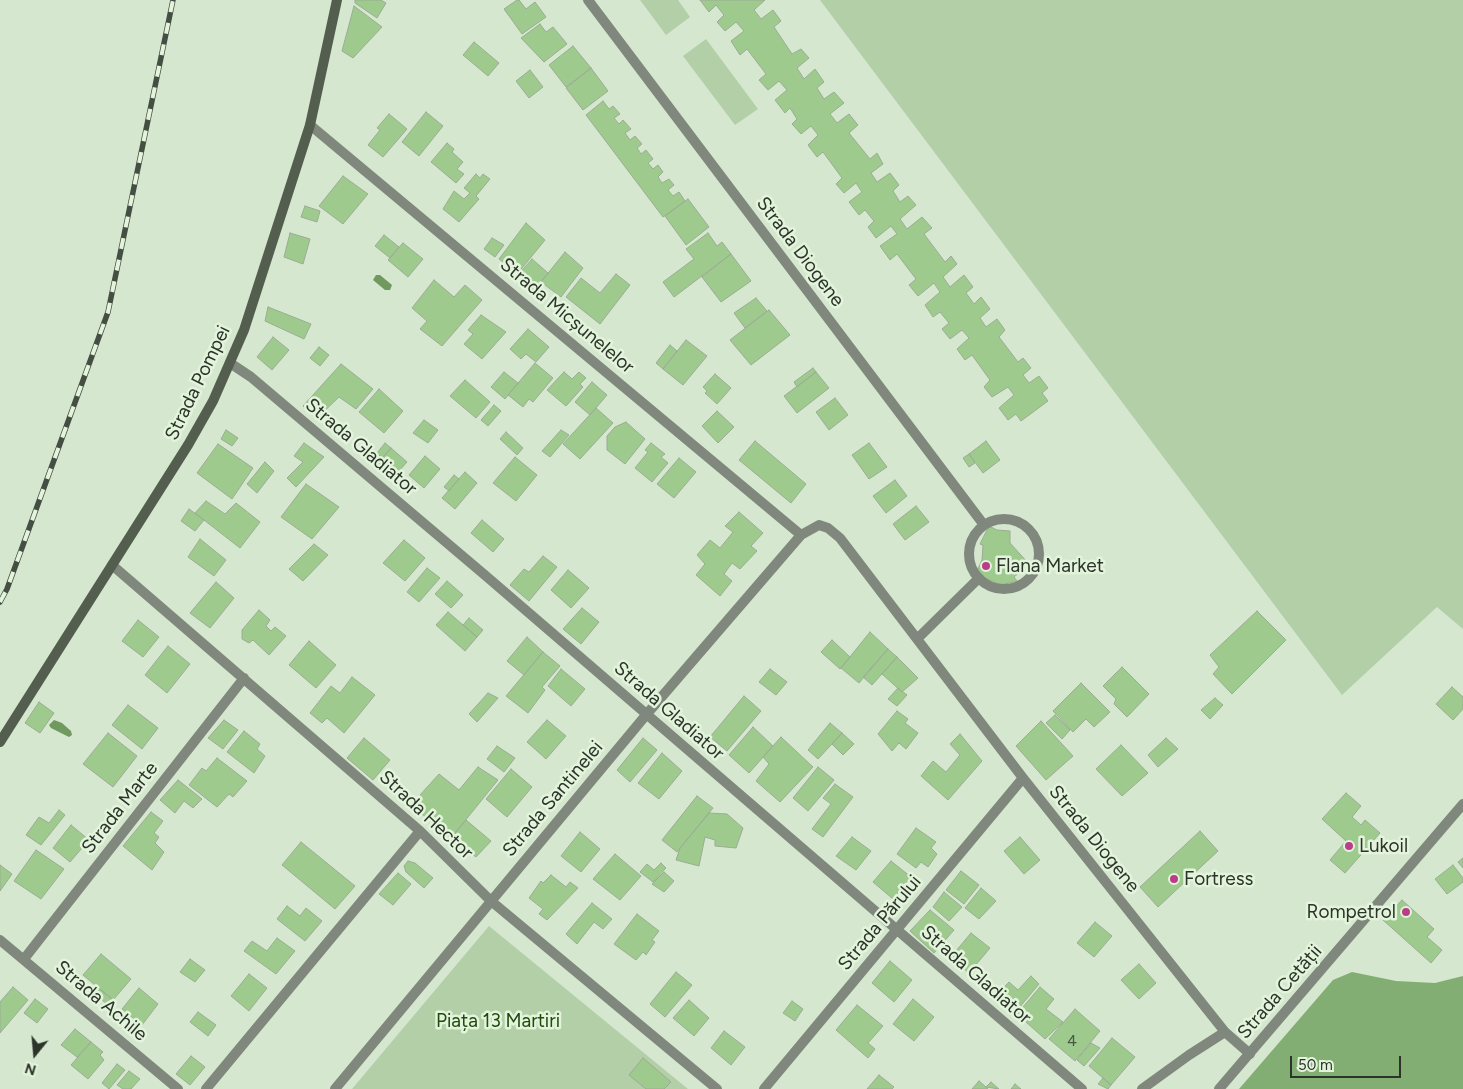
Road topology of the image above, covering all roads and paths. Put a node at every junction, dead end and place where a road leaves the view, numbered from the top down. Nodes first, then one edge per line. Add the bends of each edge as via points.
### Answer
1 (337, 0) edge
2 (588, 0) edge
3 (310, 125) junction
4 (230, 362) junction
5 (984, 525) junction
6 (801, 534) junction
7 (112, 565) junction
8 (978, 578) junction
9 (917, 639) junction
10 (244, 678) junction
11 (646, 715) junction
12 (0, 742) edge
13 (1023, 778) junction
14 (1463, 804) edge
15 (420, 831) junction
16 (491, 900) junction
17 (897, 930) junction
18 (0, 940) edge
19 (24, 959) junction
20 (1225, 1032) junction
21 (1250, 1054) junction
22 (178, 1089) edge
23 (206, 1089) edge
24 (335, 1089) edge
25 (717, 1089) edge
26 (764, 1089) edge
27 (1082, 1089) edge
28 (1142, 1089) edge
29 (1219, 1089) edge

1 - 3 main road, Strada Pompei
2 - 5 street, Strada Diogene
3 - 4 main road, Strada Pompei via 244,330
3 - 6 street, Strada Micșunelelor
4 - 7 main road, Strada Pompei via 188,445
4 - 11 street, Strada Gladiator
5 - 8 street via 970,545 970,562
5 - 8 street via 1002,519 1021,523 1036,538 1039,560 1036,570 1020,586 998,589
6 - 9 street, Strada Diogene via 819,525 840,538
6 - 11 street, Strada Santinelei
7 - 10 street, Strada Hector
7 - 12 main road, Strada Pompei
8 - 9 street
9 - 13 street, Strada Diogene
10 - 15 street, Strada Hector
10 - 19 street, Strada Marte
11 - 16 street, Strada Santinelei
11 - 17 street, Strada Gladiator
13 - 17 street, Strada Părului
13 - 20 street, Strada Diogene
14 - 21 street, Strada Cetății
15 - 16 street, Strada Hector
15 - 23 street
16 - 24 street, Strada Santinelei
16 - 25 street, Strada Hector
17 - 26 street, Strada Părului
17 - 27 street, Strada Gladiator
18 - 19 street, Strada Achile
19 - 22 street, Strada Achile
20 - 21 street, Strada Diogene
20 - 28 street
21 - 29 street, Strada Cetății

